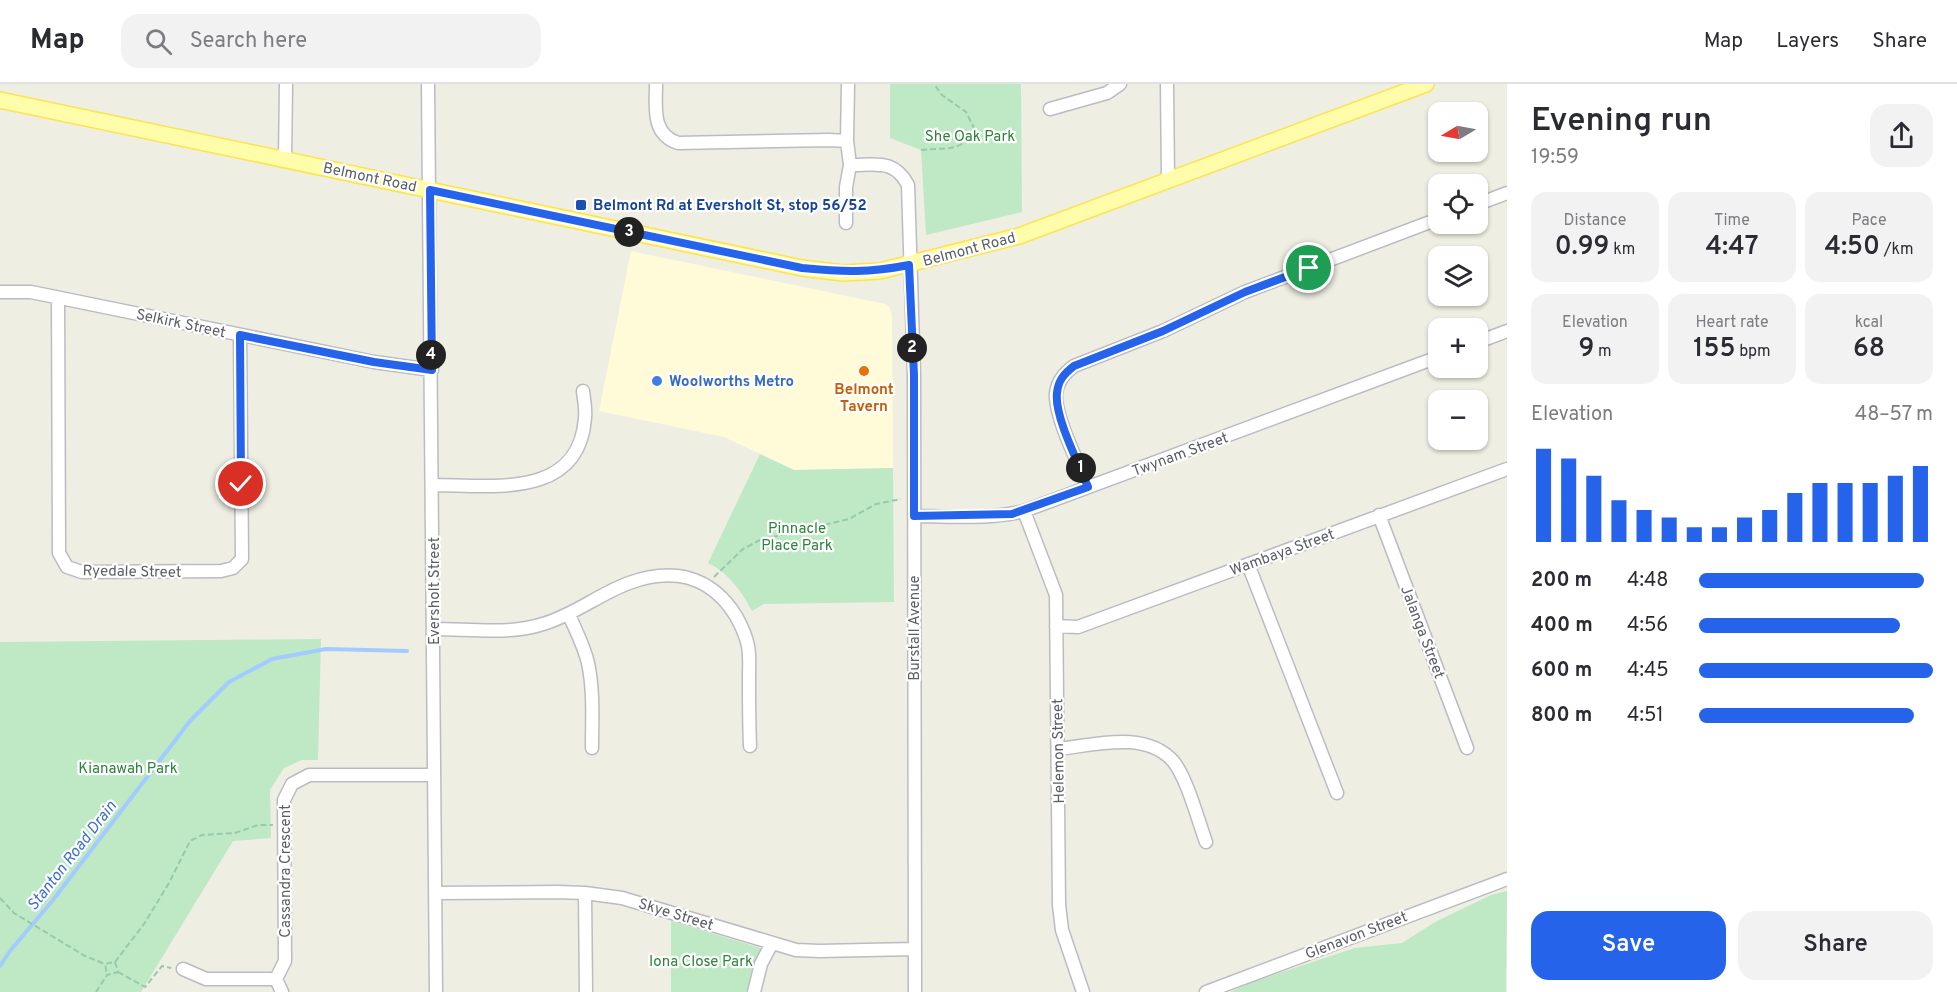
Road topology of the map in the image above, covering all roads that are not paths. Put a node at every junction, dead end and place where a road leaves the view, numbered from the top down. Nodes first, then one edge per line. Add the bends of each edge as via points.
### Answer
1 (285, 84) edge
2 (428, 84) edge
3 (656, 84) edge
4 (848, 84) edge
5 (1120, 84) edge
6 (1167, 84) edge
7 (1425, 84) edge
8 (0, 100) edge
9 (1050, 109) dead end
10 (847, 141) junction
11 (285, 160) junction
12 (850, 165) junction
13 (1168, 180) junction
14 (430, 190) junction
15 (1507, 193) edge
16 (1488, 200) edge
17 (846, 223) dead end
18 (1428, 223) edge
19 (909, 265) junction
20 (0, 292) edge
21 (58, 298) junction
22 (1507, 331) edge
23 (240, 335) junction
24 (1488, 338) edge
25 (1428, 361) edge
26 (432, 370) junction
27 (583, 391) dead end
28 (1507, 469) edge
29 (433, 485) junction
30 (1088, 487) junction
31 (1024, 511) junction
32 (914, 516) junction
33 (1379, 516) junction
34 (1248, 564) junction
35 (569, 615) junction
36 (1056, 626) junction
37 (434, 629) junction
38 (750, 746) dead end
39 (592, 748) dead end
40 (1467, 748) dead end
41 (1058, 749) junction
42 (434, 775) junction
43 (1337, 793) dead end
44 (1206, 842) dead end
45 (1507, 879) edge
46 (435, 893) junction
47 (585, 893) junction
48 (772, 943) junction
49 (914, 949) junction
50 (183, 969) road end
51 (276, 979) junction
52 (282, 992) edge
53 (436, 992) edge
54 (586, 992) edge
55 (754, 992) edge
56 (915, 992) edge
57 (1083, 992) edge
58 (1206, 992) edge

1 - 11 street
2 - 14 street, Eversholt Street
3 - 10 street via 656,116 668,140
4 - 10 street
5 - 9 street via 1107,93
6 - 13 street
7 - 13 main road, Belmont Road
8 - 11 main road, Belmont Road
10 - 12 street
11 - 14 main road, Belmont Road
12 - 17 street
12 - 19 street, Burstall Avenue via 891,166 901,172 908,185
13 - 19 main road, Belmont Road via 1019,236
14 - 19 main road, Belmont Road via 802,268 843,273
14 - 26 street, Eversholt Street
15 - 16 street
18 - 30 street via 1245,292 1163,331 1074,366 1062,376 1056,392 1057,409
19 - 32 street, Burstall Avenue
20 - 21 street, Selkirk Street via 31,292
21 - 23 street, Selkirk Street
21 - 23 street, Ryedale Street via 59,553 67,567 81,572 221,571 234,568 242,559
22 - 24 street
23 - 26 street, Selkirk Street
25 - 30 street, Twynam Street
26 - 29 street, Eversholt Street
27 - 29 street via 585,418 580,441 568,462 550,477 528,484
28 - 33 street, Wambaya Street
29 - 37 street, Eversholt Street
30 - 31 street, Twynam Street
31 - 32 street, Twynam Street via 982,516
31 - 36 street, Helemon Street via 1056,595
32 - 49 street, Burstall Avenue
33 - 34 street, Wambaya Street
33 - 40 street, Jalanga Street
34 - 36 street, Wambaya Street via 1078,627
34 - 43 street
35 - 37 street via 519,629
35 - 38 street via 631,582 660,576 683,576 718,593 742,627 748,646
35 - 39 street via 588,663
36 - 41 street, Helemon Street
37 - 42 street, Eversholt Street
41 - 44 street via 1121,742 1157,748 1174,762 1184,781
41 - 57 street, Helemon Street via 1059,905 1062,930
42 - 46 street, Eversholt Street
42 - 51 street, Cassandra Crescent via 309,775 292,784 284,800 283,824 285,961
45 - 58 street, Glenavon Street
46 - 47 street, Skye Street
46 - 53 street, Eversholt Street
47 - 48 street, Skye Street via 622,898
47 - 54 street
48 - 49 street, Skye Street via 819,951
48 - 55 street via 761,964
49 - 56 street, Burstall Avenue
50 - 51 street via 206,980
51 - 52 street

